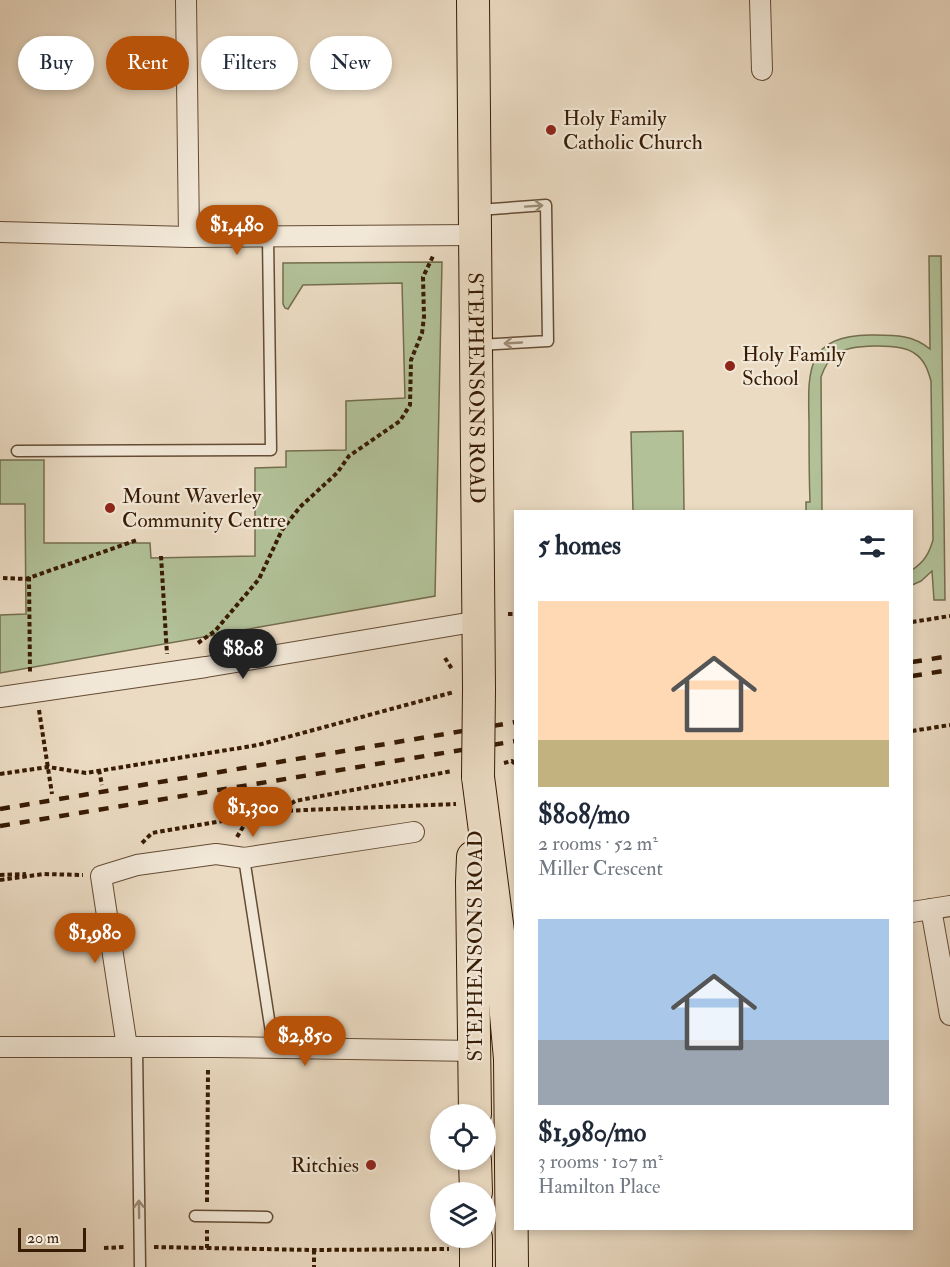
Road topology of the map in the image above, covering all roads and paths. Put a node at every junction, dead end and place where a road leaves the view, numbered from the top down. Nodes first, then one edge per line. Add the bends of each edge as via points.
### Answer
1 (186, 0) edge
2 (473, 0) edge
3 (760, 0) edge
4 (762, 70) dead end
5 (475, 223) junction
6 (0, 232) edge
7 (189, 237) junction
8 (268, 237) junction
9 (434, 253) dead end
10 (477, 345) junction
11 (17, 451) dead end
12 (137, 540) dead end
13 (161, 556) dead end
14 (3, 578) dead end
15 (29, 578) junction
16 (514, 614) edge
17 (950, 616) edge
18 (494, 618) junction
19 (913, 621) edge
20 (198, 643) dead end
21 (169, 672) junction
22 (33, 683) junction
23 (468, 690) junction
24 (0, 697) edge
25 (950, 725) edge
26 (913, 731) edge
27 (514, 762) edge
28 (48, 767) junction
29 (99, 770) junction
30 (480, 770) junction
31 (0, 774) edge
32 (102, 785) dead end
33 (52, 794) dead end
34 (456, 804) dead end
35 (280, 811) junction
36 (414, 832) dead end
37 (138, 846) dead end
38 (244, 858) junction
39 (0, 874) edge
40 (44, 874) junction
41 (101, 876) junction
42 (0, 880) edge
43 (931, 909) edge
44 (508, 953) edge
45 (511, 1003) edge
46 (950, 1015) edge
47 (0, 1047) edge
48 (272, 1047) junction
49 (132, 1048) junction
50 (475, 1051) junction
51 (208, 1070) dead end
52 (475, 1104) edge
53 (201, 1216) junction
54 (267, 1216) dead end
55 (430, 1245) edge
56 (139, 1247) junction
57 (104, 1248) dead end
58 (207, 1248) junction
59 (466, 1248) edge
60 (314, 1250) junction
61 (140, 1267) edge
62 (314, 1267) edge
63 (476, 1267) edge
64 (512, 1267) edge

1 - 7 street
2 - 5 main road, STEPHENSONS ROAD
3 - 4 street
5 - 8 street
5 - 10 main road, STEPHENSONS ROAD
5 -> 10 lane via 546,205 548,341
6 - 7 street
7 - 8 street
8 - 11 lane via 271,450
9 - 20 path via 423,277 424,317 411,360 410,405 400,421 350,456 300,507 282,530 259,579 215,631
10 - 18 main road, STEPHENSONS ROAD
12 - 15 path
13 - 21 path
14 - 15 path
15 - 22 path
16 - 18 path
17 - 19 path
18 - 21 street
18 - 23 main road, STEPHENSONS ROAD
21 - 22 street
22 - 24 street
22 - 28 path
23 - 29 path via 258,745
23 - 30 main road, STEPHENSONS ROAD, bridge
25 - 26 path
27 - 30 path
28 - 29 path via 86,773
28 - 31 path
28 - 33 path
29 - 32 path
30 - 35 path via 295,801
30 - 44 main road, STEPHENSONS ROAD
30 - 50 main road, STEPHENSONS ROAD via 472,882
34 - 35 path
35 - 37 path via 152,833
36 - 38 street
38 - 41 street via 216,854 137,865
38 - 48 lane
39 - 40 path
40 - 41 path
40 - 42 path
41 - 49 street
43 - 46 street
44 - 45 main road, STEPHENSONS ROAD
45 - 64 main road, STEPHENSONS ROAD
47 - 49 street
48 - 49 street
48 - 50 street
56 -> 49 lane
50 - 52 main road, STEPHENSONS ROAD
51 - 53 path
53 - 54 lane
53 - 58 path
55 - 60 path
56 - 57 path
56 - 58 path
56 - 61 lane
58 - 60 path
59 - 63 main road
60 - 62 path

